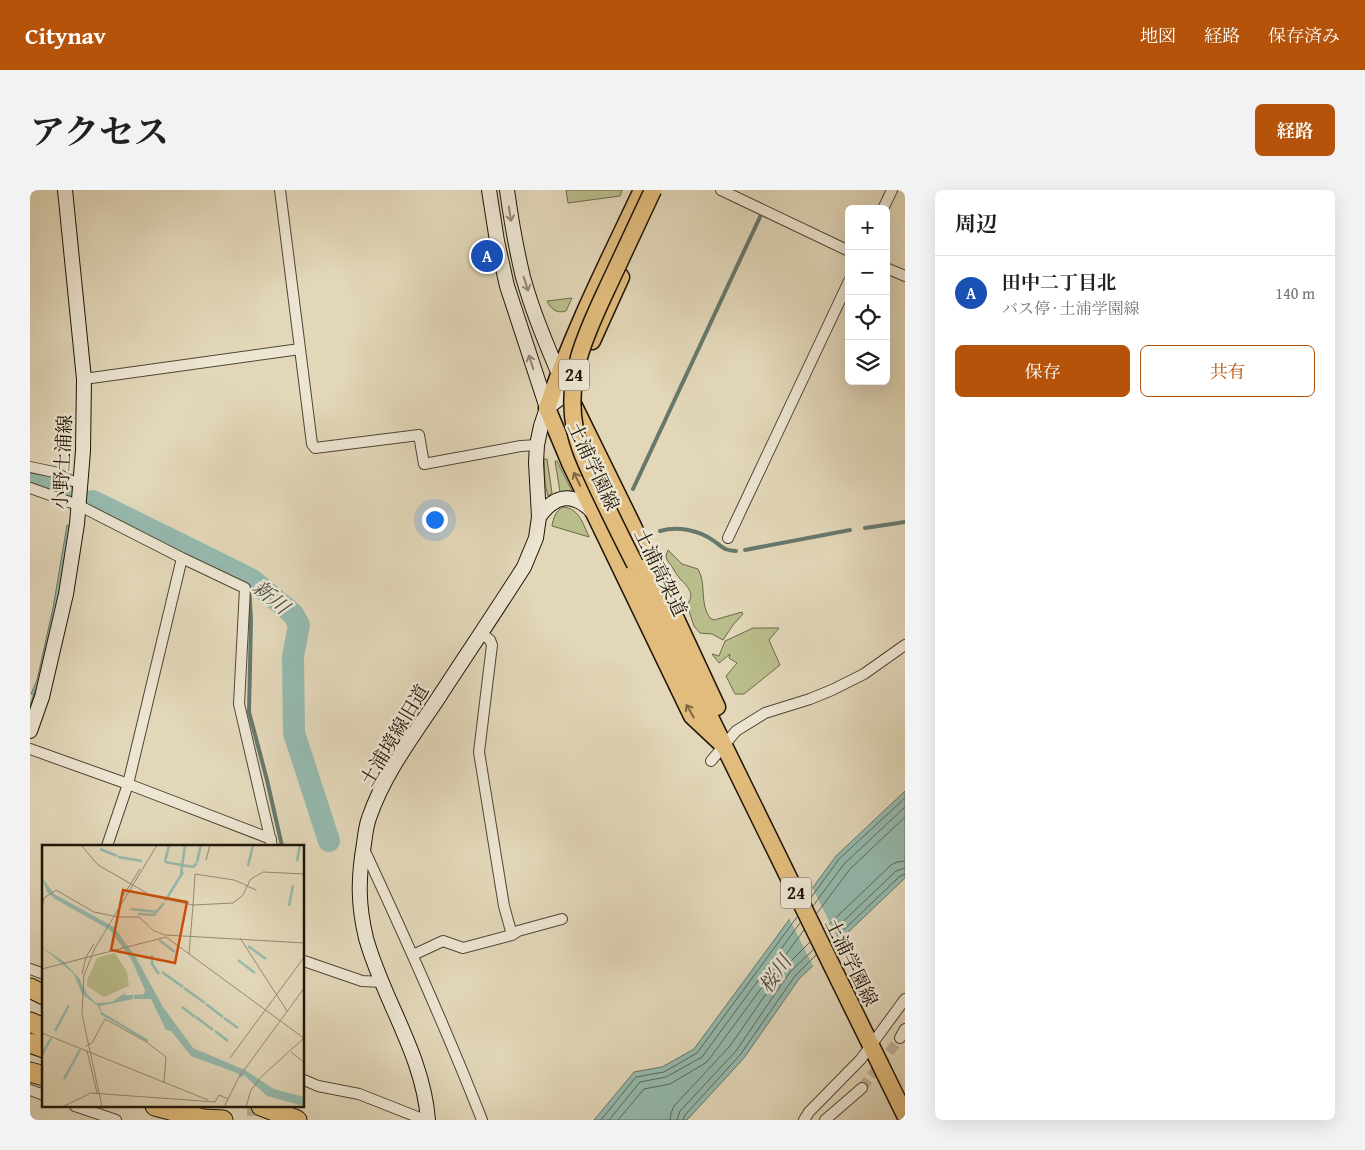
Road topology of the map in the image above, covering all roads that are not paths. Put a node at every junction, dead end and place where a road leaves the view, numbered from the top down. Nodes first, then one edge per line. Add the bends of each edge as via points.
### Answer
1 (65, 190) edge
2 (280, 190) edge
3 (489, 190) edge
4 (507, 190) edge
5 (642, 190) edge
6 (653, 190) edge
7 (660, 190) edge
8 (721, 190) edge
9 (892, 190) edge
10 (885, 205) edge
11 (845, 248) edge
12 (890, 270) edge
13 (905, 276) edge
14 (845, 289) edge
15 (300, 349) junction
16 (558, 373) junction
17 (84, 379) junction
18 (567, 393) junction
19 (547, 408) junction
20 (537, 445) junction
21 (30, 467) edge
22 (81, 483) junction
23 (30, 488) edge
24 (78, 506) junction
25 (592, 512) junction
26 (539, 516) junction
27 (728, 538) dead end
28 (182, 558) junction
29 (481, 633) junction
30 (905, 645) edge
31 (30, 732) edge
32 (30, 749) edge
33 (727, 753) junction
34 (711, 761) dead end
35 (128, 784) junction
36 (272, 843) edge
37 (107, 845) edge
38 (363, 847) junction
39 (562, 919) dead end
40 (512, 935) junction
41 (413, 955) junction
42 (305, 961) edge
43 (30, 969) edge
44 (42, 973) edge
45 (382, 982) junction
46 (30, 988) edge
47 (42, 994) edge
48 (905, 999) edge
49 (30, 1022) edge
50 (42, 1027) edge
51 (30, 1043) edge
52 (870, 1044) junction
53 (42, 1047) edge
54 (305, 1080) edge
55 (862, 1088) tunnel mouth
56 (30, 1090) edge
57 (42, 1094) edge
58 (80, 1108) edge
59 (162, 1108) edge
60 (206, 1108) edge
61 (266, 1108) edge
62 (905, 1115) edge
63 (103, 1118) edge
64 (116, 1120) edge
65 (223, 1120) edge
66 (238, 1120) edge
67 (297, 1120) edge
68 (427, 1120) edge
69 (482, 1120) edge
70 (804, 1120) edge
71 (825, 1120) edge

1 - 17 street, 小野土浦線
2 - 15 street
19 -> 3 street via 507,286
4 -> 16 street via 524,278
5 - 16 main road, 土浦学園線 / 24
6 - 33 main road, 土浦高架道 / 24, bridge via 578,354 572,413 579,444 610,515
7 - 18 main road, 24
8 - 11 street
9 - 10 street
12 - 13 street
14 - 27 street
15 - 17 street
15 - 20 street via 315,448 418,435 424,464
16 - 18 street
16 - 19 main road, 土浦学園線 / 24
17 - 22 street, 小野土浦線
18 - 19 street
18 - 33 main road, 土浦学園線 / 24 via 631,522 721,718
19 - 20 street, 土浦境線旧道
25 -> 19 main road, 土浦学園線 / 24
20 - 26 street, 土浦境線旧道
21 - 22 street
22 - 24 street, 小野土浦線
23 - 24 street
24 - 28 street
24 - 31 street, 小野土浦線 via 66,594 42,697
25 - 26 street via 584,503 564,498 547,505
33 -> 25 main road, 土浦学園線 / 24 via 692,716
26 - 29 street, 土浦境線旧道 via 536,538 524,567
28 - 35 street
28 - 36 street via 244,588 239,704
29 - 38 street, 土浦境線旧道 via 402,751 368,820
29 - 40 street via 492,646 479,752 504,906
30 - 33 street via 864,674 832,690 765,713 736,731
32 - 35 street
33 - 34 street
33 - 52 main road, 土浦学園線 / 24
35 - 36 street
35 - 37 street
38 - 41 street
38 - 45 street, 土浦境線旧道 via 358,896 369,946
39 - 40 street
40 - 41 street via 463,948 443,941
41 - 69 street
42 - 45 street via 362,981
43 - 44 street
45 - 68 street, 土浦境線旧道 via 417,1065
46 - 47 highway
48 - 52 street
49 - 50 highway
51 - 53 highway
52 - 62 main road, 土浦学園線 / 24
52 - 70 street
54 - 68 street via 359,1094
55 - 71 street
56 - 57 street
58 - 63 street
59 - 65 highway via 203,1119
60 - 66 highway
61 - 67 highway
63 - 64 street

